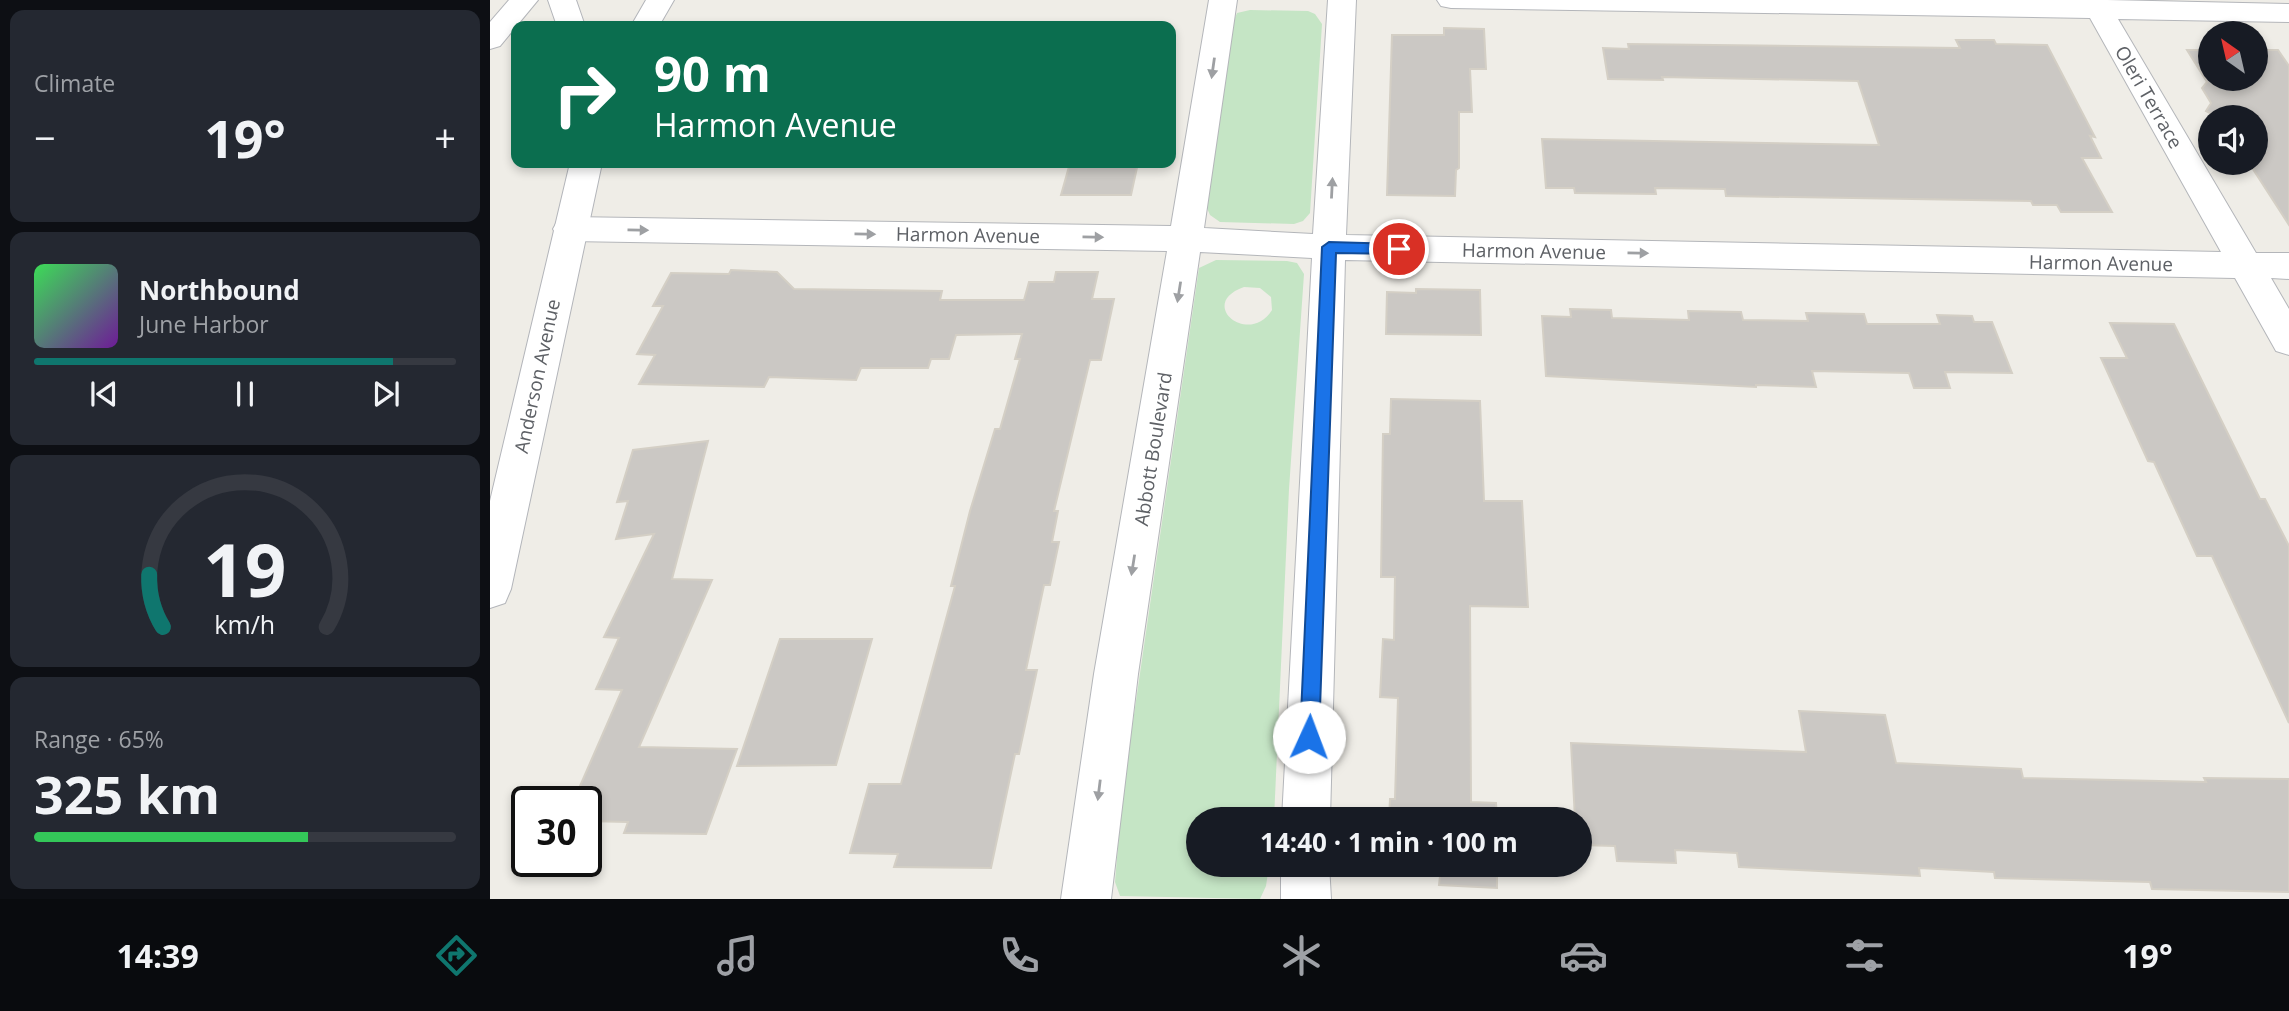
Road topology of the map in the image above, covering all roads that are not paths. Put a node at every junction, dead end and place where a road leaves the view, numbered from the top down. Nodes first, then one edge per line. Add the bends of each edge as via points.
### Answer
1 (524, 0) edge
2 (562, 0) edge
3 (660, 0) edge
4 (1223, 0) edge
5 (1342, 0) edge
6 (1451, 0) edge
7 (2096, 5) edge
8 (2289, 13) edge
9 (569, 21) edge
10 (648, 21) edge
11 (490, 40) edge
12 (585, 168) edge
13 (570, 229) junction
14 (1188, 239) junction
15 (1329, 247) junction
16 (2246, 265) junction
17 (2289, 266) edge
18 (2289, 341) edge
19 (490, 589) edge
20 (1306, 807) edge
21 (1305, 877) edge
22 (1086, 899) edge
23 (1306, 899) edge

1 - 11 street
2 - 9 street
3 - 10 street
4 -> 14 street, Abbott Boulevard
15 -> 5 street
6 - 7 street
7 - 8 street
7 - 16 street, Oleri Terrace
12 - 13 street, Anderson Avenue
13 -> 14 street, Harmon Avenue
13 - 19 street, Anderson Avenue
14 - 15 street, Harmon Avenue
14 -> 22 street, Abbott Boulevard via 1106,732
15 -> 16 street, Harmon Avenue
15 - 20 street
16 - 17 street, Harmon Avenue
16 - 18 street, Oleri Terrace
21 - 23 street

